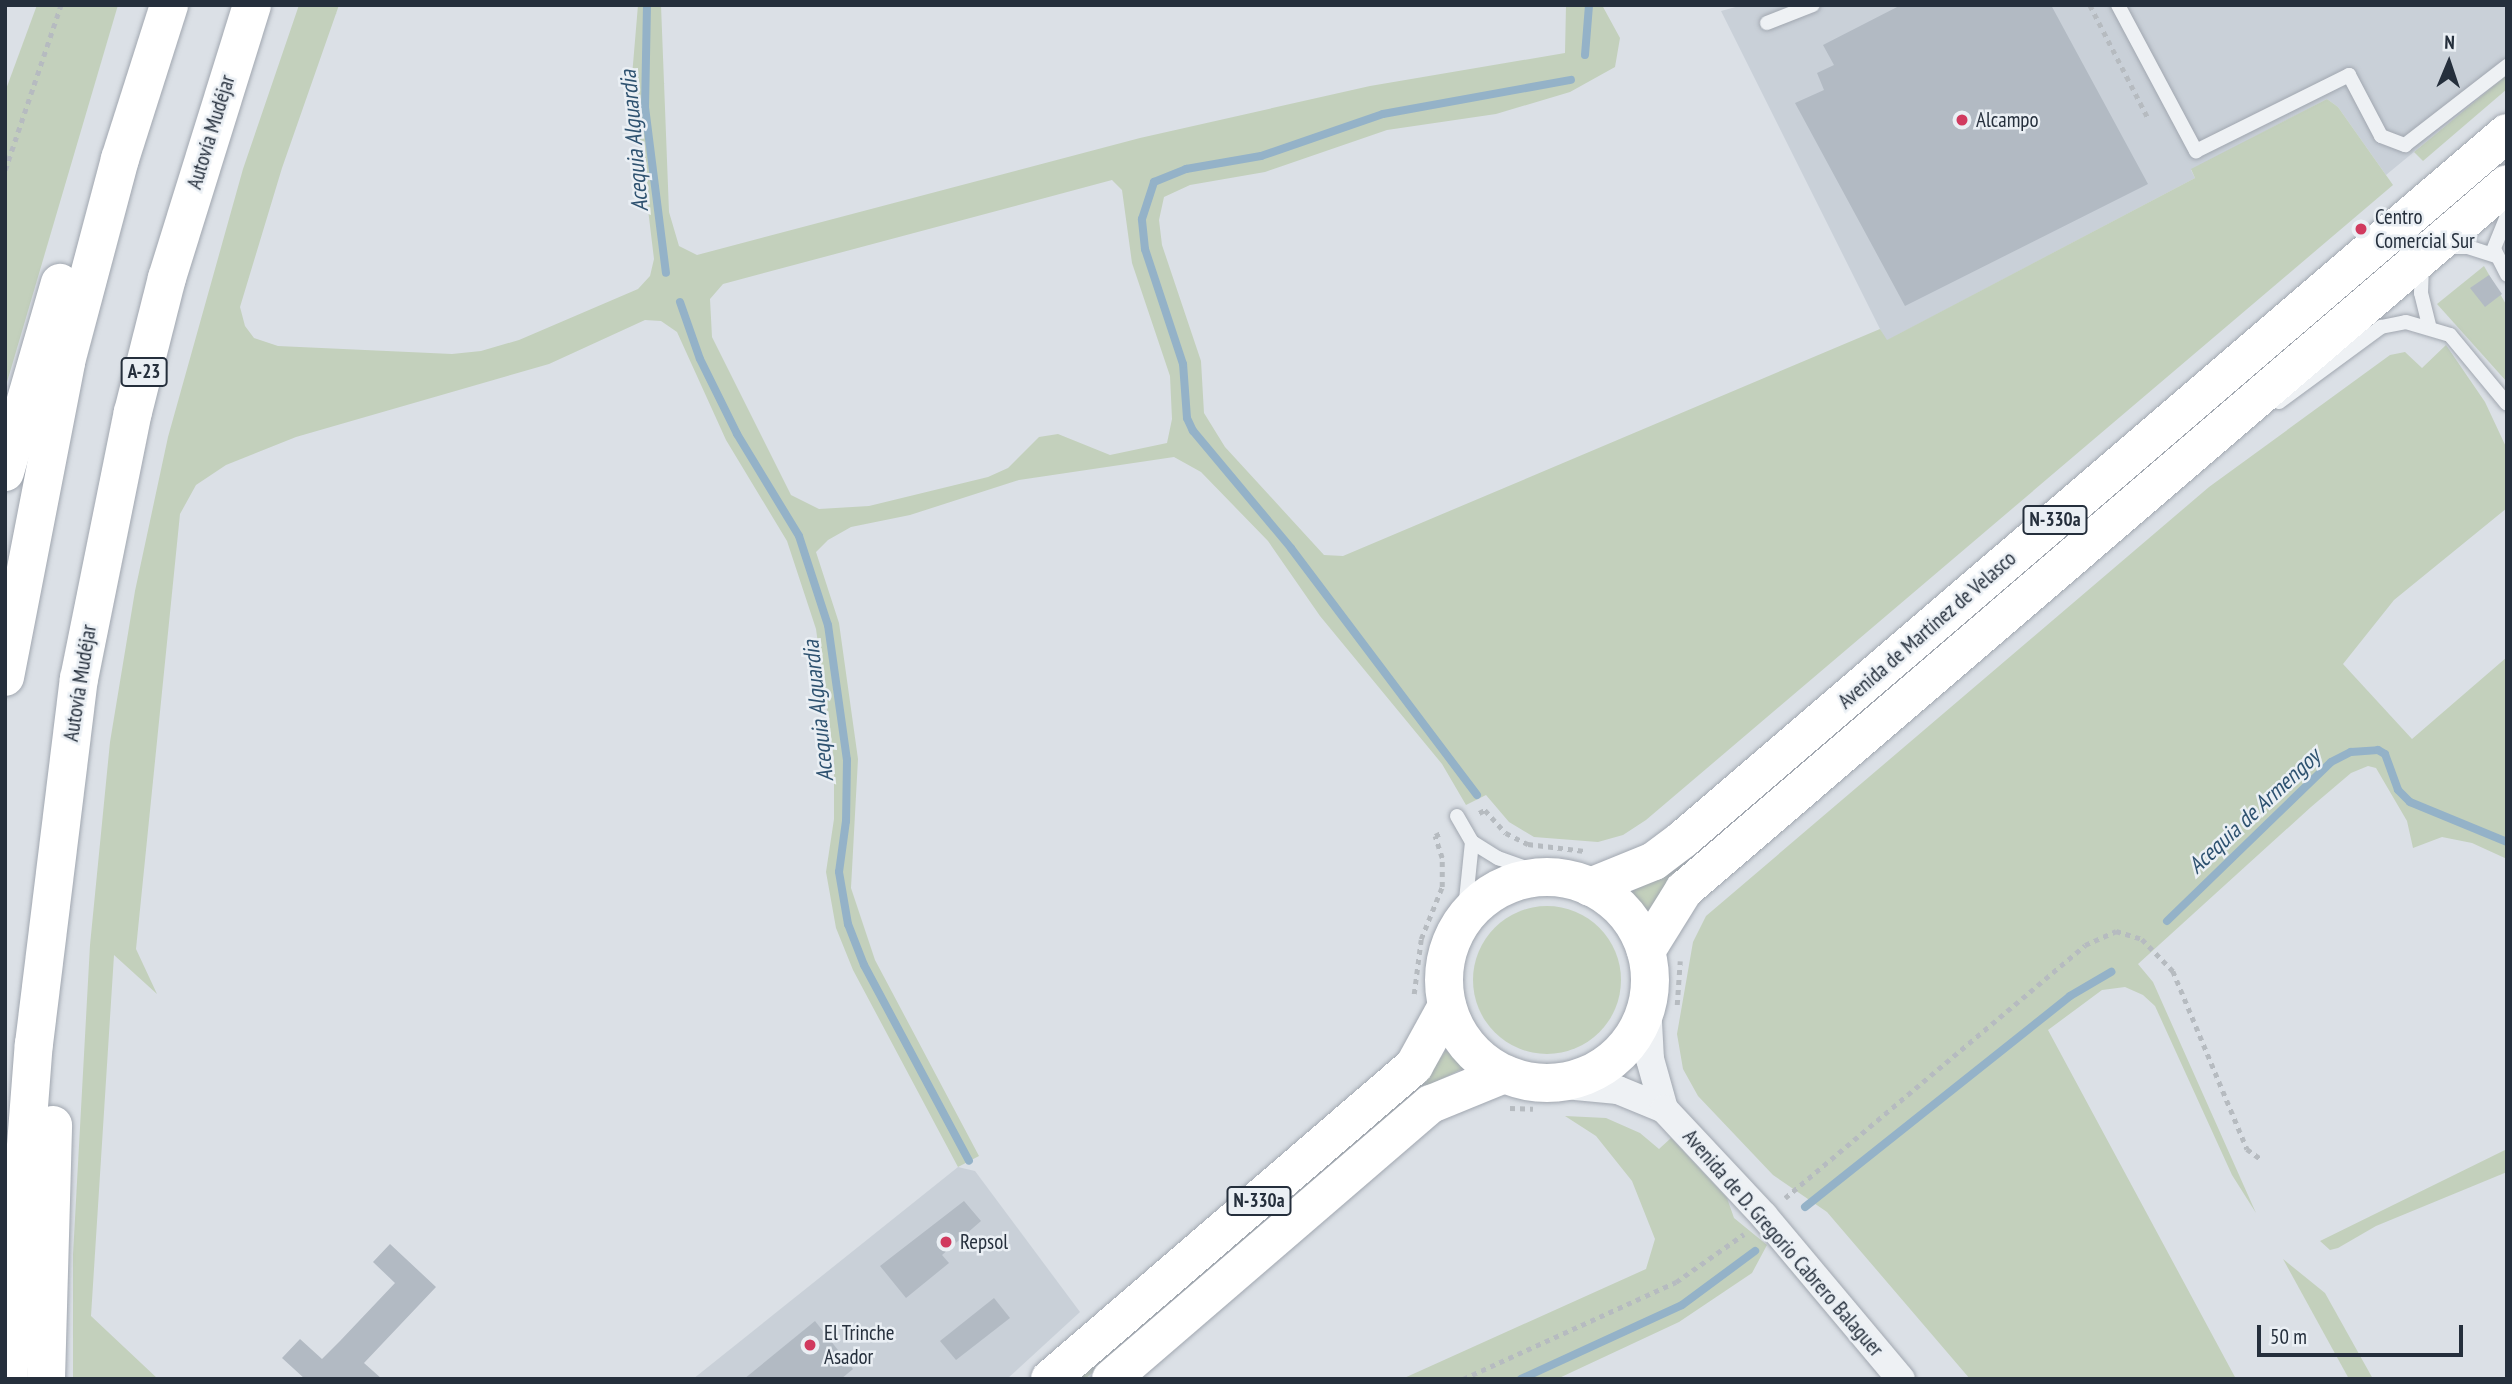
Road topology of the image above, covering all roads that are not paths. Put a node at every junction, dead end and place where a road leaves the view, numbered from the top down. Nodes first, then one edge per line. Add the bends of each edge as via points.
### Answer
1 (169, 5) edge
2 (252, 5) edge
3 (1813, 5) edge
4 (2118, 5) edge
5 (1767, 23) dead end
6 (2507, 66) edge
7 (2507, 133) edge
8 (2507, 184) edge
9 (2507, 216) edge
10 (96, 249) junction
11 (2428, 251) junction
12 (2495, 256) junction
13 (2507, 275) edge
14 (2429, 326) junction
15 (2507, 404) edge
16 (5, 472) edge
17 (2154, 486) junction
18 (5, 677) edge
19 (1459, 819) road end
20 (1472, 842) junction
21 (1592, 869) junction
22 (1551, 877) junction
23 (1464, 919) junction
24 (1663, 953) junction
25 (1430, 1003) junction
26 (1661, 1009) junction
27 (34, 1044) junction
28 (1501, 1091) junction
29 (1542, 1097) junction
30 (1664, 1109) junction
31 (8, 1379) edge
32 (46, 1379) edge
33 (1050, 1379) edge
34 (1111, 1379) edge
35 (1901, 1379) edge

1 - 10 highway
2 - 27 highway, Autovía Mudéjar / A-23 via 167,278 104,545 62,801
3 - 5 lane
4 - 6 lane via 2196,151 2349,75 2381,136 2405,145
7 - 21 highway, Avenida de Martínez de Velasco / N-330a via 1683,839 1640,868
8 - 11 highway, Avenida de Martínez de Velasco / N-330a
9 - 12 lane via 2496,237
10 - 16 highway via 64,272
10 - 18 highway via 45,457
11 - 12 lane via 2468,247
11 - 14 lane via 2421,293
11 - 17 highway, Avenida de Martínez de Velasco / N-330a
12 - 13 lane
14 - 15 lane via 2450,335
14 - 17 lane via 2406,322 2381,327 2298,390
17 - 24 highway, Avenida de Martínez de Velasco / N-330a via 1684,890
19 - 20 lane
20 - 22 lane
20 - 23 lane
21 - 22 highway, N-330a
21 - 24 highway, N-330a via 1630,920
22 - 23 highway, N-330a via 1531,878 1493,892
23 - 25 highway, N-330a
24 - 26 highway, N-330a
25 - 28 highway, N-330a
25 - 33 highway, N-330a via 1414,1066
26 - 29 highway, N-330a via 1617,1055
26 - 30 street, Avenida de D. Gregorio Cabrero Balaguer via 1650,1059
27 - 31 highway, Autovía Mudéjar / A-23
27 - 32 highway via 55,1080
28 - 29 highway, N-330a
28 - 34 highway, N-330a via 1460,1088 1431,1104
29 - 30 street, Avenida de D. Gregorio Cabrero Balaguer via 1618,1090
30 - 35 street, Avenida de D. Gregorio Cabrero Balaguer via 1764,1216

